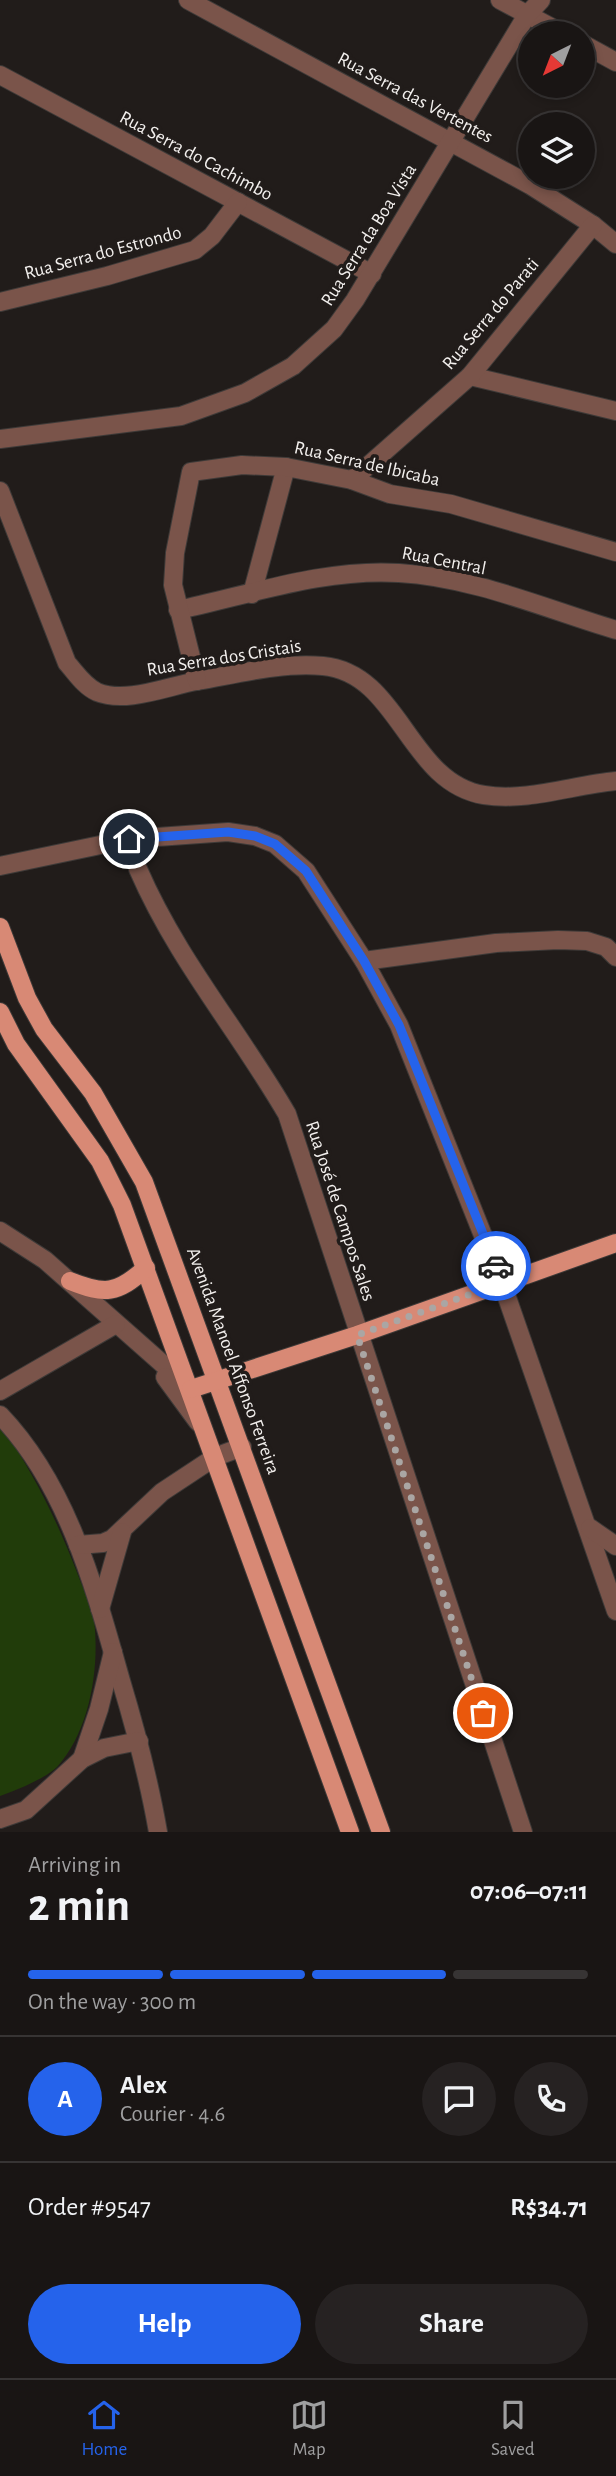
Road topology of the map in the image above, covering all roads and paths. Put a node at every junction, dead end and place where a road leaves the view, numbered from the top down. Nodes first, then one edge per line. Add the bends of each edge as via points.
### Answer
1 (188, 0) edge
2 (500, 0) edge
3 (534, 7) edge
4 (549, 21) edge
5 (595, 51) edge
6 (616, 62) edge
7 (0, 75) edge
8 (452, 142) junction
9 (239, 202) junction
10 (593, 225) junction
11 (616, 244) edge
12 (372, 274) junction
13 (0, 302) edge
14 (470, 376) junction
15 (616, 411) edge
16 (0, 439) edge
17 (286, 467) junction
18 (352, 480) junction
19 (0, 491) edge
20 (616, 552) edge
21 (252, 594) junction
22 (178, 610) junction
23 (616, 630) edge
24 (197, 681) junction
25 (616, 781) edge
26 (0, 866) edge
27 (138, 869) dead end
28 (0, 927) edge
29 (616, 957) edge
30 (364, 961) junction
31 (0, 1012) edge
32 (0, 1231) edge
33 (616, 1243) edge
34 (146, 1268) junction
35 (69, 1281) junction
36 (502, 1283) junction
37 (116, 1324) junction
38 (357, 1335) junction
39 (131, 1336) junction
40 (218, 1381) junction
41 (191, 1389) junction
42 (0, 1391) edge
43 (0, 1415) edge
44 (206, 1433) junction
45 (242, 1447) junction
46 (215, 1457) junction
47 (589, 1527) junction
48 (122, 1532) junction
49 (78, 1545) junction
50 (616, 1546) edge
51 (299, 1608) junction
52 (100, 1609) junction
53 (616, 1611) edge
54 (271, 1618) junction
55 (114, 1648) junction
56 (139, 1741) junction
57 (353, 1753) junction
58 (82, 1759) junction
59 (323, 1764) junction
60 (0, 1819) edge
61 (158, 1832) edge
62 (350, 1832) edge
63 (382, 1832) edge
64 (523, 1832) edge

1 - 8 street, Rua Serra das Vertentes
2 - 3 street
3 - 4 street
3 - 8 street, Rua Serra da Boa Vista
5 - 6 street
7 - 9 street, Rua Serra do Cachimbo
8 - 10 street, Rua Serra das Vertentes
8 - 12 street, Rua Serra da Boa Vista
9 - 12 street, Rua Serra do Cachimbo
9 - 13 street, Rua Serra do Estrondo via 195,250
10 - 11 street, Rua Serra das Vertentes
10 - 14 street, Rua Serra do Parati
12 - 16 street, Rua Serra da Boa Vista via 314,350 245,393 181,416
14 - 15 street
14 - 18 street, Rua Serra do Parati
17 - 18 street, Rua Serra de Ibicaba
17 - 21 street
17 - 22 street, Rua Serra de Ibicaba via 242,465 191,472 175,553 173,585
18 - 20 street, Rua Serra de Ibicaba via 390,494 451,504
19 - 24 street, Rua Serra dos Cristais via 67,663 82,681 98,692 130,695
21 - 22 street, Rua Central
21 - 23 street, Rua Central via 339,575 398,572 486,590
22 - 24 street, Rua Serra de Ibicaba
24 - 25 street, Rua Serra dos Cristais via 290,666 337,668 365,682 381,697 419,752 469,791 508,796
26 - 30 street via 129,839 228,832 255,836 275,844 306,871
27 - 38 street, Rua José de Campos Sales via 176,946 287,1114
28 - 40 main road, Avenida Manoel Affonso Ferreira via 44,1029 93,1093 144,1182
29 - 30 street via 606,947 587,941 558,940 496,943
30 - 36 street via 399,1025
31 - 34 main road via 16,1044 100,1161
32 - 35 street
33 - 36 main road
34 - 35 main road via 111,1290
34 - 41 main road
35 - 37 street
36 - 38 main road
36 - 47 street
37 - 39 street
37 - 42 street
38 - 40 main road
38 - 64 street, Rua José de Campos Sales
39 - 41 street
39 - 44 street
40 - 41 main road
40 - 45 main road, Avenida Manoel Affonso Ferreira
41 - 44 main road
43 - 49 street via 26,1446
44 - 46 main road
45 - 46 street
45 - 51 main road, Avenida Manoel Affonso Ferreira
46 - 48 street via 162,1492
46 - 54 main road
47 - 50 street
47 - 53 street
48 - 49 street via 103,1543
48 - 52 street
49 - 52 street
51 - 54 main road
51 - 57 main road, Avenida Manoel Affonso Ferreira
52 - 55 street
54 - 59 main road
55 - 56 street
55 - 58 street
56 - 58 street via 104,1748
56 - 61 street
57 - 59 main road
57 - 63 main road, Avenida Manoel Affonso Ferreira
58 - 60 street via 26,1810
59 - 62 main road

